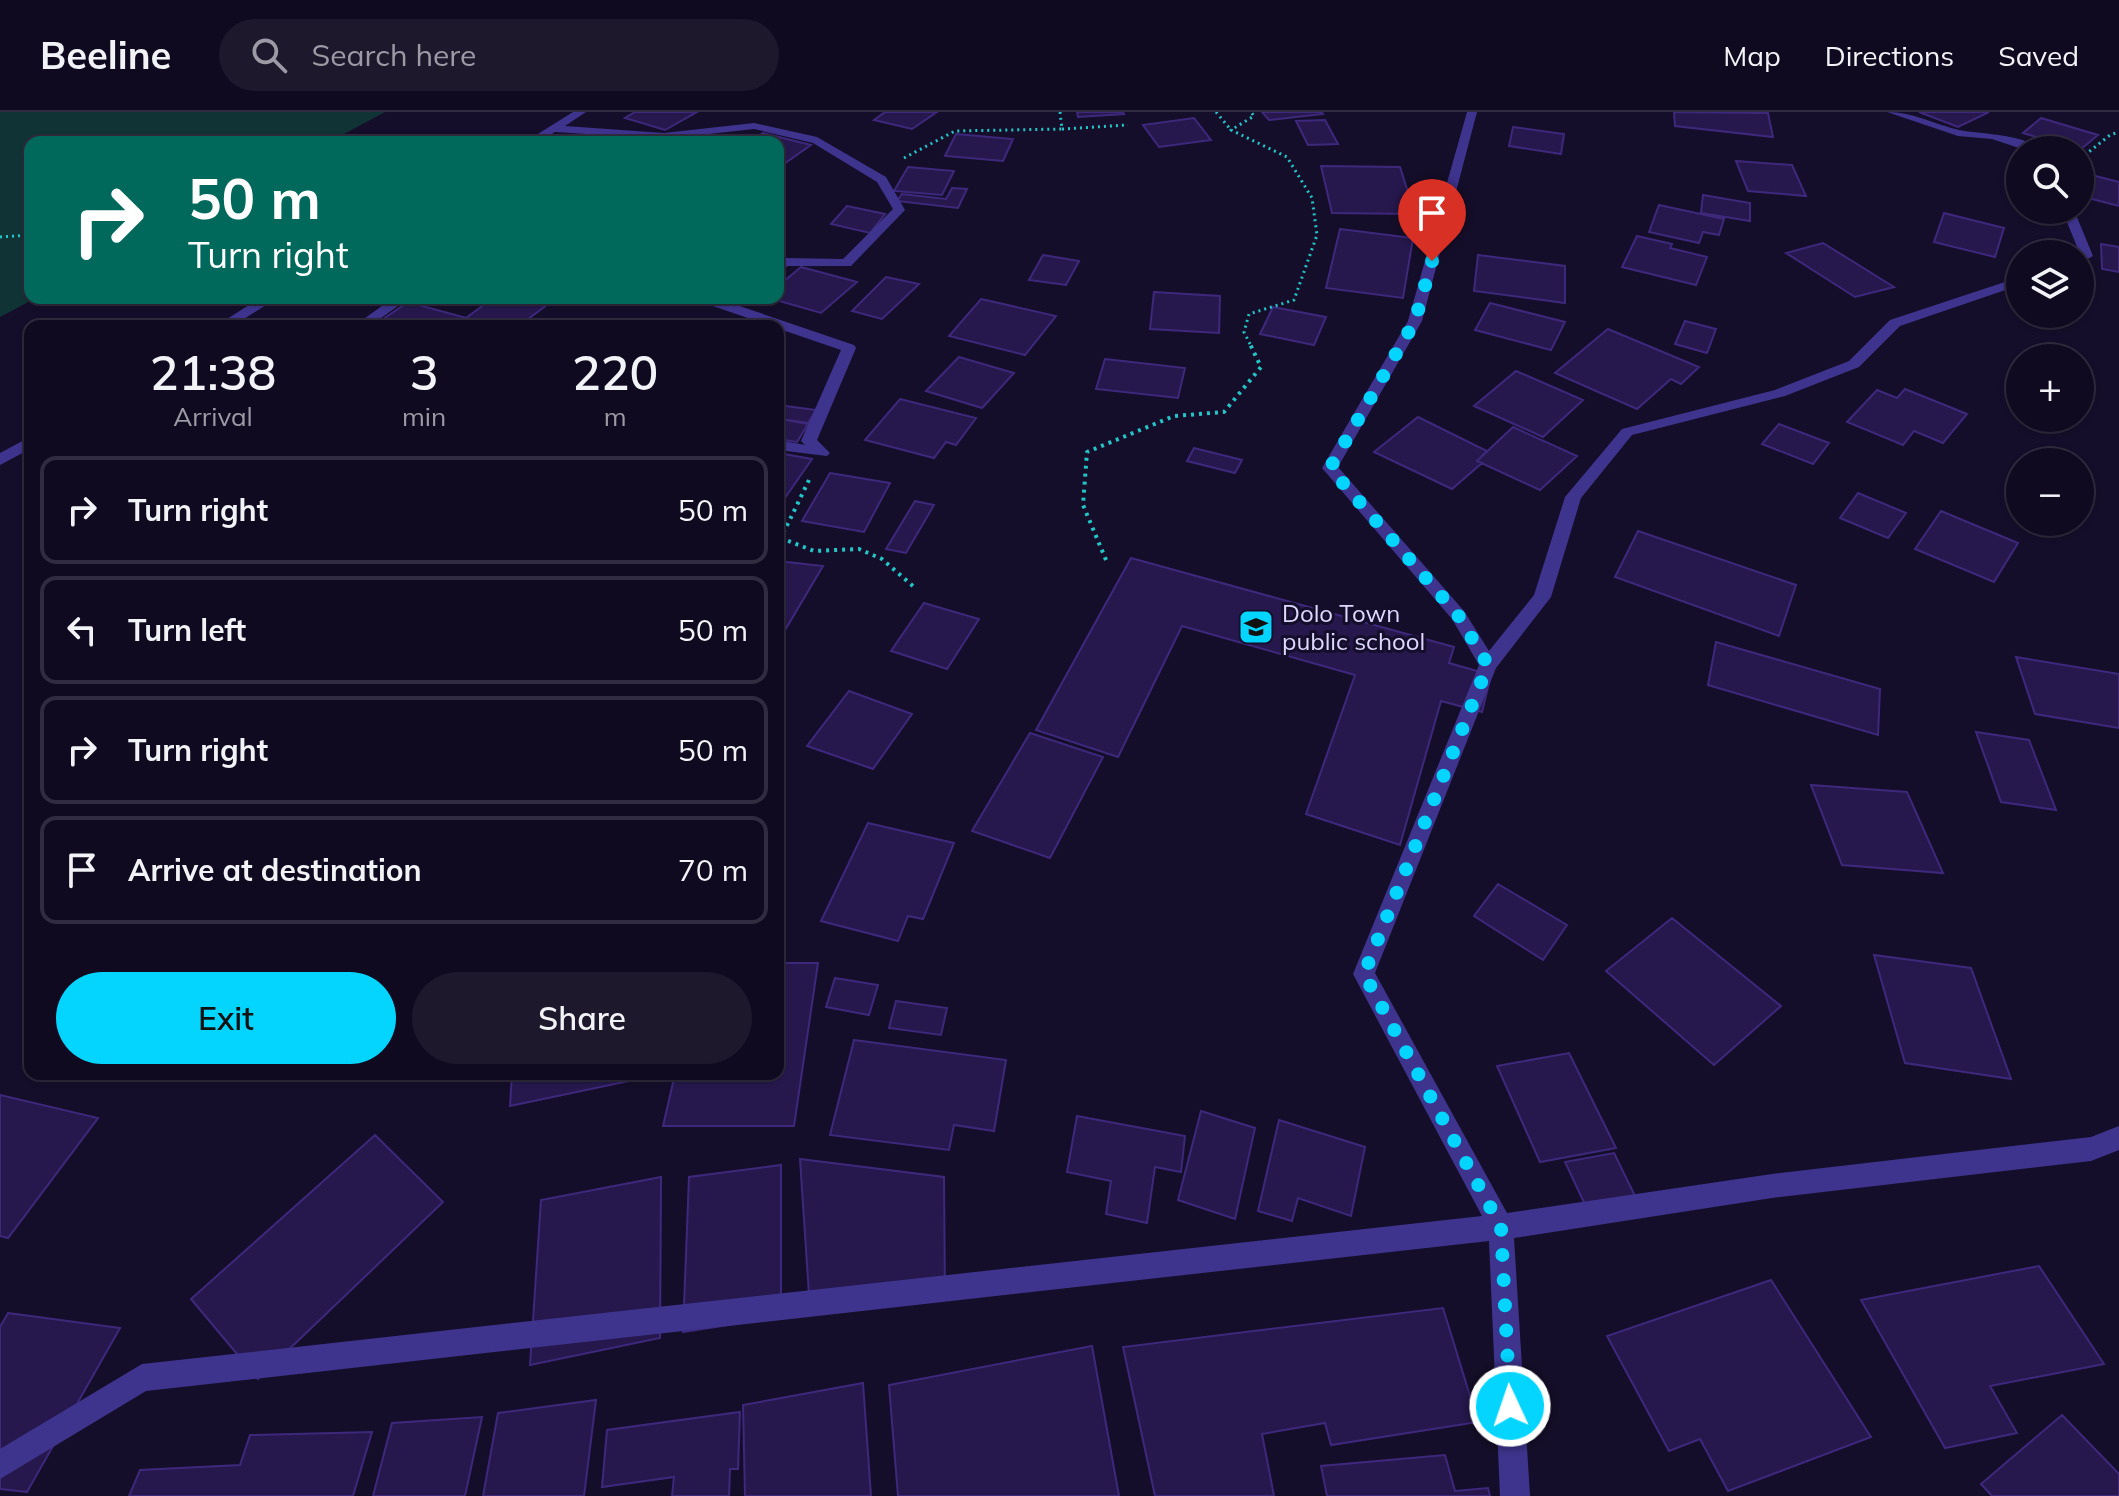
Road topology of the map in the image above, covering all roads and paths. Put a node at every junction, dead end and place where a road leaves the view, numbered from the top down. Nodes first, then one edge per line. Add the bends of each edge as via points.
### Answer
1 (581, 112) edge
2 (1060, 112) edge
3 (1216, 112) edge
4 (1251, 112) edge
5 (1472, 112) edge
6 (1892, 112) edge
7 (1128, 125) dead end
8 (553, 129) junction
9 (1062, 129) junction
10 (1231, 130) junction
11 (2119, 132) edge
12 (541, 136) edge
13 (2006, 140) edge
14 (2094, 148) edge
15 (877, 176) junction
16 (24, 235) edge
17 (0, 237) edge
18 (784, 263) edge
19 (2006, 286) edge
20 (260, 304) edge
21 (393, 304) edge
22 (721, 304) edge
23 (233, 320) edge
24 (370, 320) edge
25 (767, 320) edge
26 (784, 326) edge
27 (24, 446) edge
28 (784, 446) edge
29 (822, 453) junction
30 (0, 460) edge
31 (784, 532) edge
32 (784, 539) edge
33 (1106, 560) dead end
34 (913, 586) dead end
35 (1488, 665) junction
36 (2119, 1138) edge
37 (1501, 1227) junction
38 (0, 1465) edge
39 (1515, 1496) edge

1 - 8 street
2 - 9 path
3 - 10 path
4 - 10 path via 1254,116
5 - 35 street via 1415,321 1330,468 1458,615
6 - 13 street via 1958,133
7 - 9 path
8 - 12 street
8 - 15 street via 664,136 754,126 817,140
9 - 15 path via 955,131
10 - 33 path via 1287,157 1312,198 1317,235 1294,300 1249,314 1244,332 1261,367 1224,412 1174,416 1087,452 1083,505
11 - 14 path
15 - 18 street via 899,210 846,263
16 - 17 path
19 - 35 street via 1895,323 1854,364 1780,393 1627,432 1573,497 1542,597
20 - 23 street
21 - 24 street
22 - 25 street
26 - 29 street via 849,348 809,441
27 - 30 street
28 - 29 street
29 - 31 path
32 - 34 path via 814,551 859,549 882,559
35 - 37 street via 1364,974
36 - 37 street via 2091,1149 1772,1186
37 - 38 street via 142,1378
37 - 39 street

